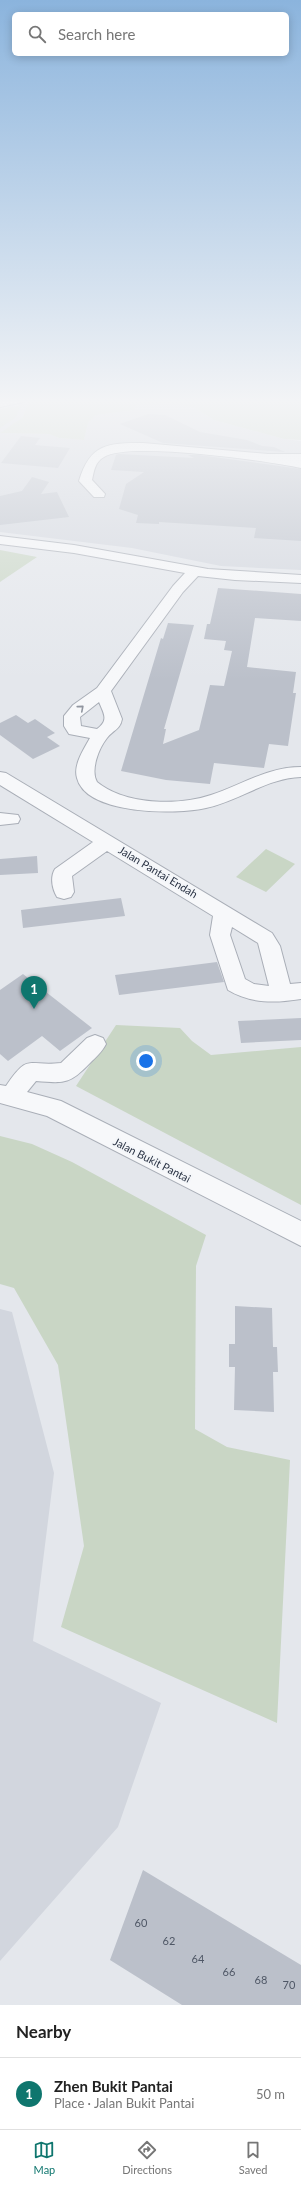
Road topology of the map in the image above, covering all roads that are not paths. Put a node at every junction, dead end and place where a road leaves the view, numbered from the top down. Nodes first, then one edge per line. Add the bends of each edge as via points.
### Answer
1 (0, 540) edge
2 (175, 566) junction
3 (195, 571) junction
4 (301, 579) edge
5 (178, 589) junction
6 (103, 691) junction
7 (100, 734) junction
8 (301, 772) edge
9 (0, 777) edge
10 (107, 842) junction
11 (64, 892) dead end
12 (224, 913) junction
13 (292, 992) edge
14 (95, 1044) dead end
15 (6, 1096) edge
16 (301, 1234) edge

1 - 2 street
2 - 3 street
2 - 5 street via 172,574 173,584
3 - 4 street
3 - 5 street
5 - 6 street
6 - 7 street via 114,719 112,726
7 -> 6 street via 75,730 71,721 79,708
7 - 8 street via 84,766 84,776 88,784 102,794 128,803 160,806 190,804 217,799 283,772
9 - 10 street, Jalan Pantai Endah
10 - 11 street via 62,874
10 - 12 street, Jalan Pantai Endah
12 - 13 street, Jalan Pantai Endah via 267,940
12 - 13 street via 220,935 236,984 249,992
14 - 15 street via 68,1071 30,1071
15 - 16 street, Jalan Bukit Pantai via 53,1108

